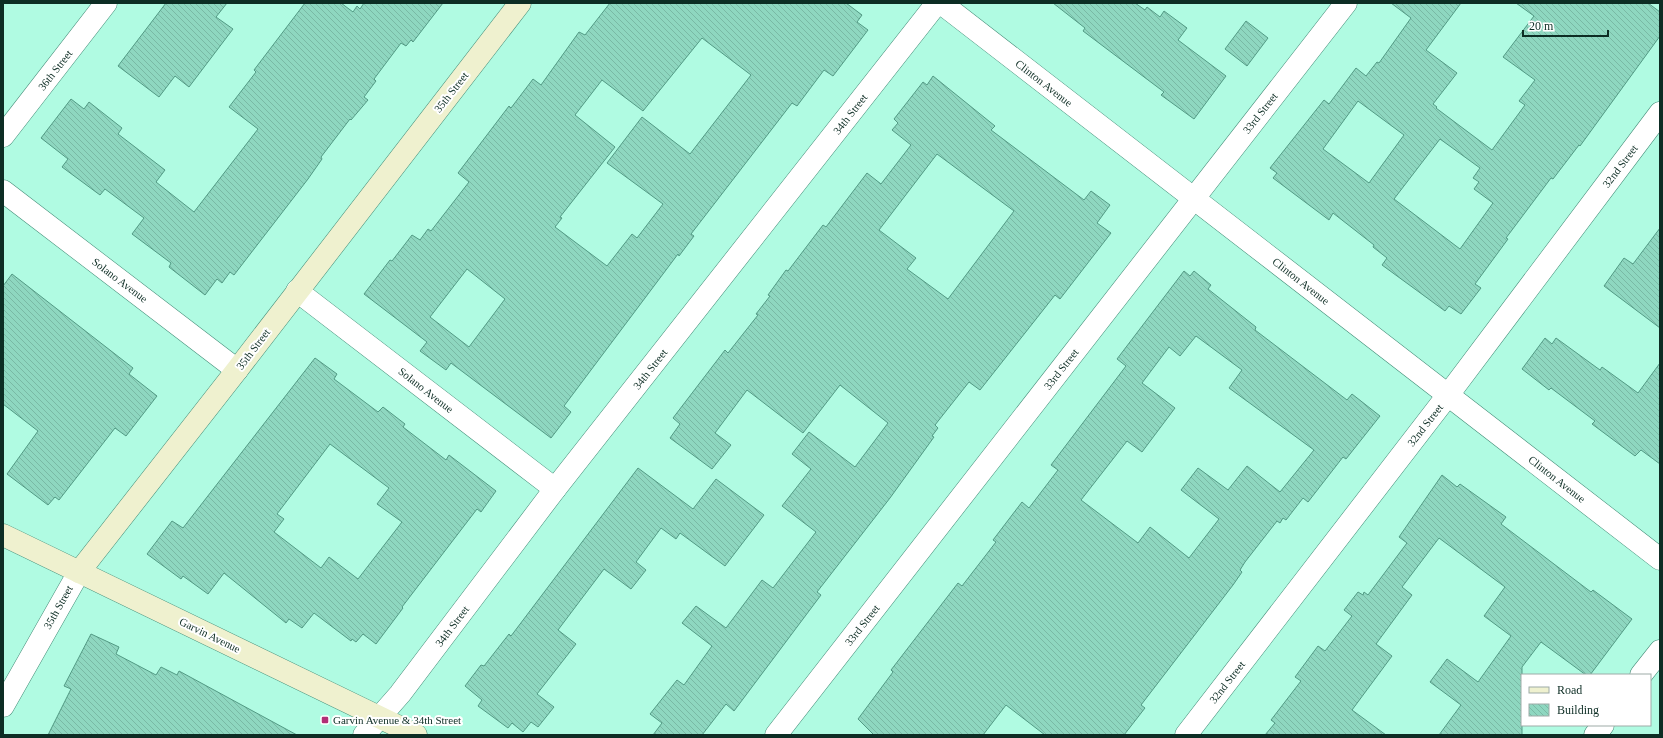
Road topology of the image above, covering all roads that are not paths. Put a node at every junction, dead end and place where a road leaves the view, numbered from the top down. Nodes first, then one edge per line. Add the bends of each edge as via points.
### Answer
1 (106, 3) edge
2 (520, 3) edge
3 (937, 3) edge
4 (941, 3) edge
5 (1346, 3) edge
6 (1660, 112) edge
7 (3, 136) edge
8 (3, 191) edge
9 (1194, 198) junction
10 (297, 291) junction
11 (237, 370) junction
12 (1448, 395) junction
13 (555, 489) junction
14 (3, 535) edge
15 (1660, 559) edge
16 (79, 572) junction
17 (1660, 651) edge
18 (1642, 674) edge
19 (3, 706) edge
20 (379, 717) junction
21 (1602, 726) edge
22 (364, 735) edge
23 (416, 735) edge
24 (776, 735) edge
25 (1186, 735) edge
26 (1595, 735) edge

1 - 7 street, 36th Street
2 - 10 street, 35th Street
3 - 13 street, 34th Street
4 - 9 street, Clinton Avenue
5 - 9 street, 33rd Street
6 - 12 street, 32nd Street
8 - 11 street, Solano Avenue
9 - 12 street, Clinton Avenue
9 - 24 street, 33rd Street
10 - 11 street, 35th Street
10 - 13 street, Solano Avenue
11 - 16 street, 35th Street
12 - 15 street, Clinton Avenue
12 - 25 street, 32nd Street
13 - 20 street, 34th Street via 400,694
14 - 16 street, Garvin Avenue
16 - 19 street, 35th Street
16 - 20 street, Garvin Avenue
17 - 18 street
20 - 22 street, 34th Street
20 - 23 street, Garvin Avenue
21 - 26 street

